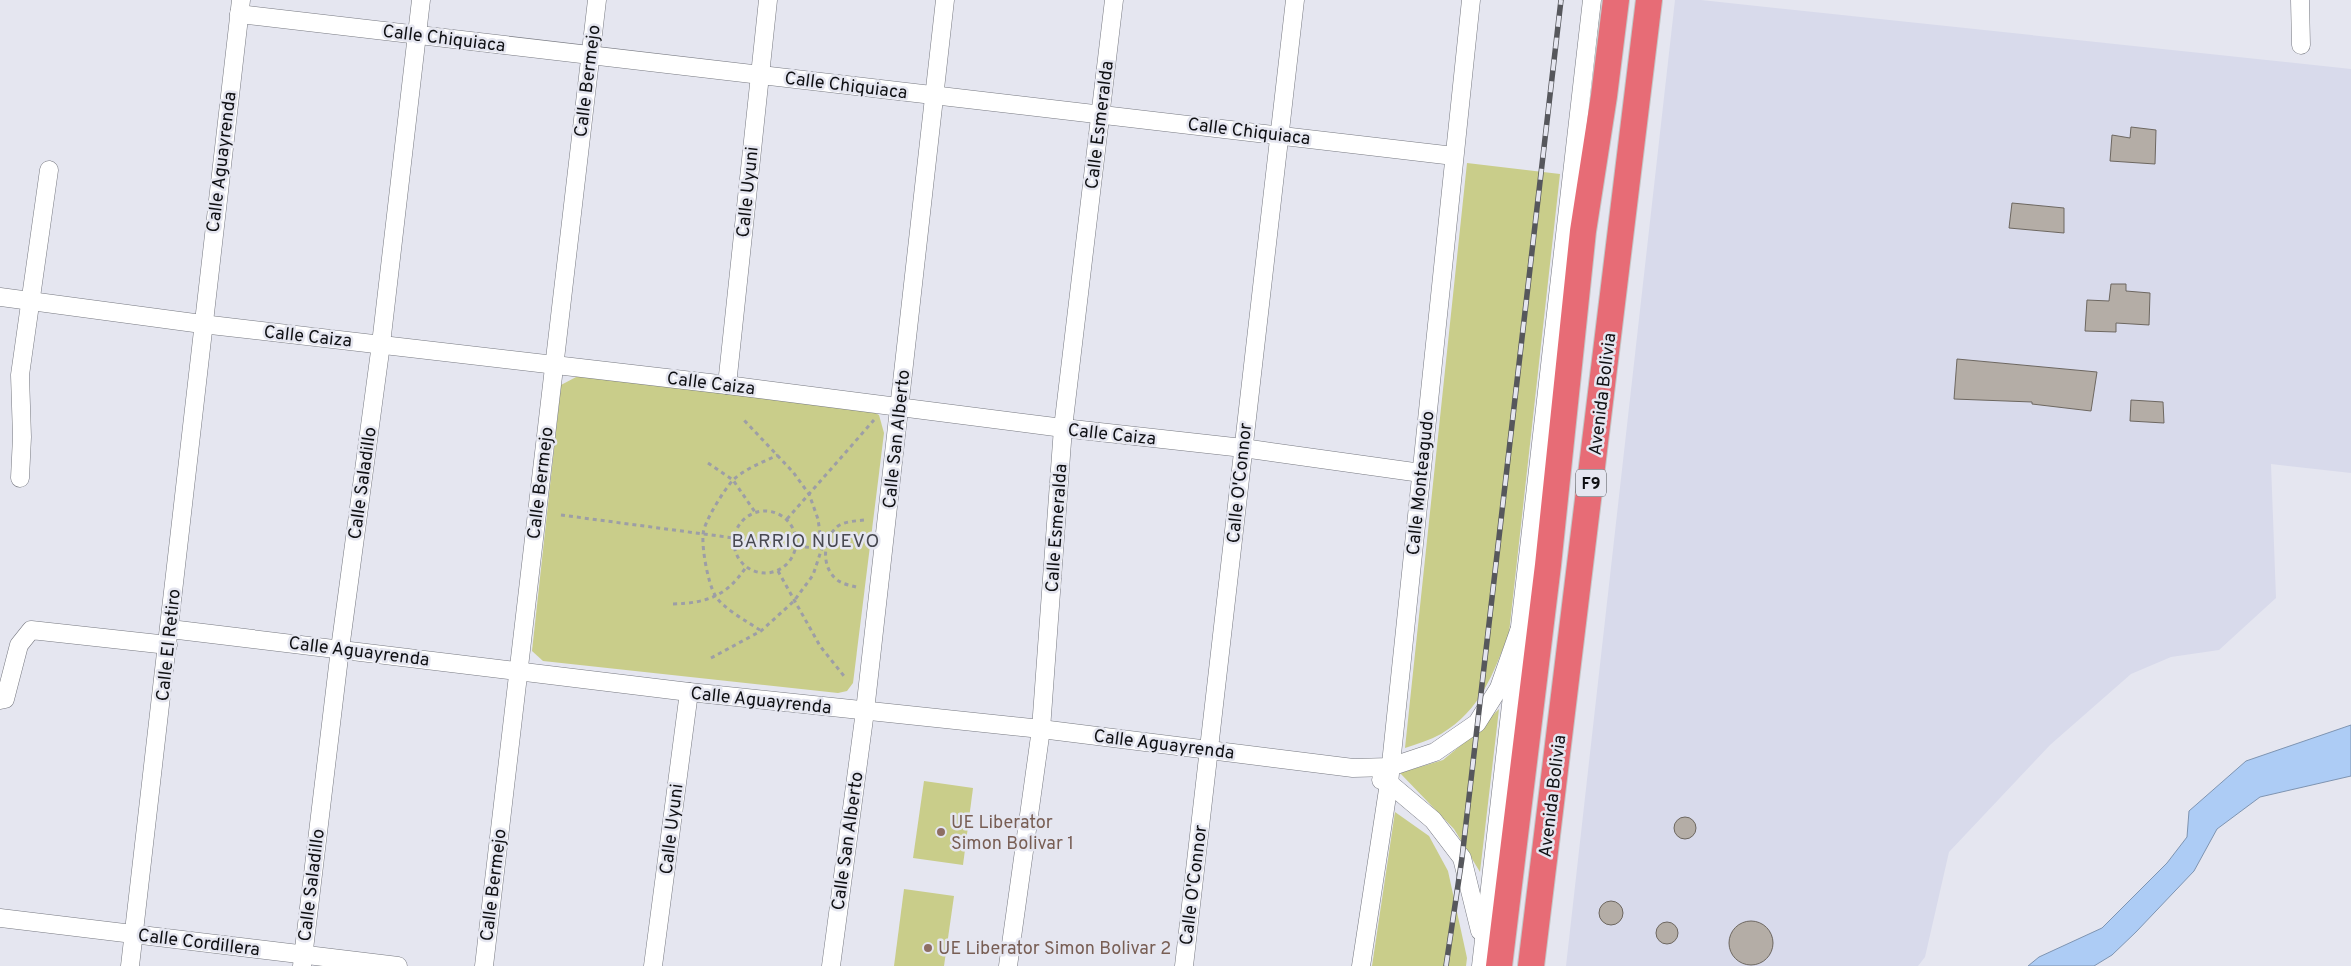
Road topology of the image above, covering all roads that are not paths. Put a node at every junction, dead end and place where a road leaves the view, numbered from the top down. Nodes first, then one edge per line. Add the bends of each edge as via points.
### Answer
1 (421, 0) edge
2 (597, 0) edge
3 (768, 0) edge
4 (945, 0) edge
5 (1114, 0) edge
6 (1295, 0) edge
7 (1471, 0) edge
8 (1592, 0) edge
9 (1616, 0) edge
10 (1649, 0) edge
11 (2300, 0) edge
12 (240, 7) edge
13 (417, 34) junction
14 (2302, 44) dead end
15 (590, 55) junction
16 (760, 74) junction
17 (934, 95) junction
18 (1101, 114) junction
19 (1280, 135) junction
20 (1454, 156) junction
21 (49, 170) dead end
22 (0, 297) edge
23 (30, 300) junction
24 (202, 324) junction
25 (381, 344) junction
26 (554, 365) junction
27 (727, 385) junction
28 (899, 407) junction
29 (1063, 428) junction
30 (1243, 448) junction
31 (1421, 473) junction
32 (20, 478) dead end
33 (1519, 632) junction
34 (169, 637) junction
35 (340, 649) junction
36 (518, 670) junction
37 (689, 692) junction
38 (0, 700) edge
39 (865, 711) junction
40 (1041, 729) junction
41 (1209, 750) junction
42 (1389, 775) junction
43 (0, 918) edge
44 (134, 934) junction
45 (1491, 957) edge
46 (302, 960) edge
47 (130, 966) edge
48 (398, 966) edge
49 (484, 966) edge
50 (653, 966) edge
51 (831, 966) edge
52 (1008, 966) edge
53 (1184, 966) edge
54 (1361, 966) edge
55 (1481, 966) edge
56 (1488, 966) edge
57 (1531, 966) edge

1 - 13 street, Calle Saladillo
2 - 15 street, Calle Bermejo
3 - 16 street, Calle Uyuni
4 - 17 street, Calle San Alberto
5 - 18 street, Calle Esmeralda
6 - 19 street, Calle O'Connor
7 - 20 street, Calle Monteagudo
8 - 33 street
9 - 45 highway, Avenida Bolivia / F9 via 1583,230 1548,564
10 - 57 highway, Avenida Bolivia / F9
11 - 14 street
12 - 13 street, Calle Chiquiaca
12 - 24 street, Calle Aguayrenda
13 - 15 street, Calle Chiquiaca
13 - 25 street, Calle Saladillo
15 - 16 street, Calle Chiquiaca
15 - 26 street, Calle Bermejo
16 - 17 street, Calle Chiquiaca
16 - 27 street, Calle Uyuni
17 - 18 street, Calle Chiquiaca
17 - 28 street, Calle San Alberto
18 - 19 street, Calle Chiquiaca
18 - 29 street, Calle Esmeralda
19 - 20 street, Calle Chiquiaca
19 - 30 street, Calle O'Connor
20 - 31 street, Calle Monteagudo
21 - 23 street
22 - 23 street, Calle Caiza
23 - 24 street, Calle Caiza
23 - 32 street via 20,375
24 - 25 street, Calle Caiza
24 - 34 street, Calle El Retiro
25 - 26 street, Calle Caiza
25 - 35 street, Calle Saladillo
26 - 27 street, Calle Caiza
26 - 36 street, Calle Bermejo
27 - 28 street, Calle Caiza
28 - 29 street, Calle Caiza
28 - 39 street, Calle San Alberto
29 - 30 street, Calle Caiza
29 - 40 street, Calle Esmeralda
30 - 31 street, Calle Caiza
30 - 41 street, Calle O'Connor
31 - 42 street, Calle Monteagudo
33 - 42 street, Calle Aguayrenda via 1499,688 1476,724 1435,752
33 - 45 street
34 - 35 street, Calle Aguayrenda
34 - 38 street, Calle Aguayrenda via 31,630 20,645 5,699
34 - 44 street, Calle El Retiro
35 - 36 street, Calle Aguayrenda
35 - 46 street, Calle Saladillo
36 - 37 street, Calle Aguayrenda
36 - 49 street, Calle Bermejo
37 - 39 street, Calle Aguayrenda
37 - 50 street, Calle Uyuni
39 - 40 street, Calle Aguayrenda
39 - 51 street, Calle San Alberto
40 - 41 street, Calle Aguayrenda
40 - 52 street, Calle Esmeralda
41 - 42 street, Calle Aguayrenda
41 - 53 street, Calle O'Connor
42 - 45 street via 1433,820 1462,858
42 - 54 street, Calle Monteagudo
43 - 44 street, Calle Cordillera
44 - 46 street, Calle Cordillera
44 - 47 street, Calle El Retiro
45 - 55 street
45 - 56 street
46 - 48 street, Calle Cordillera

